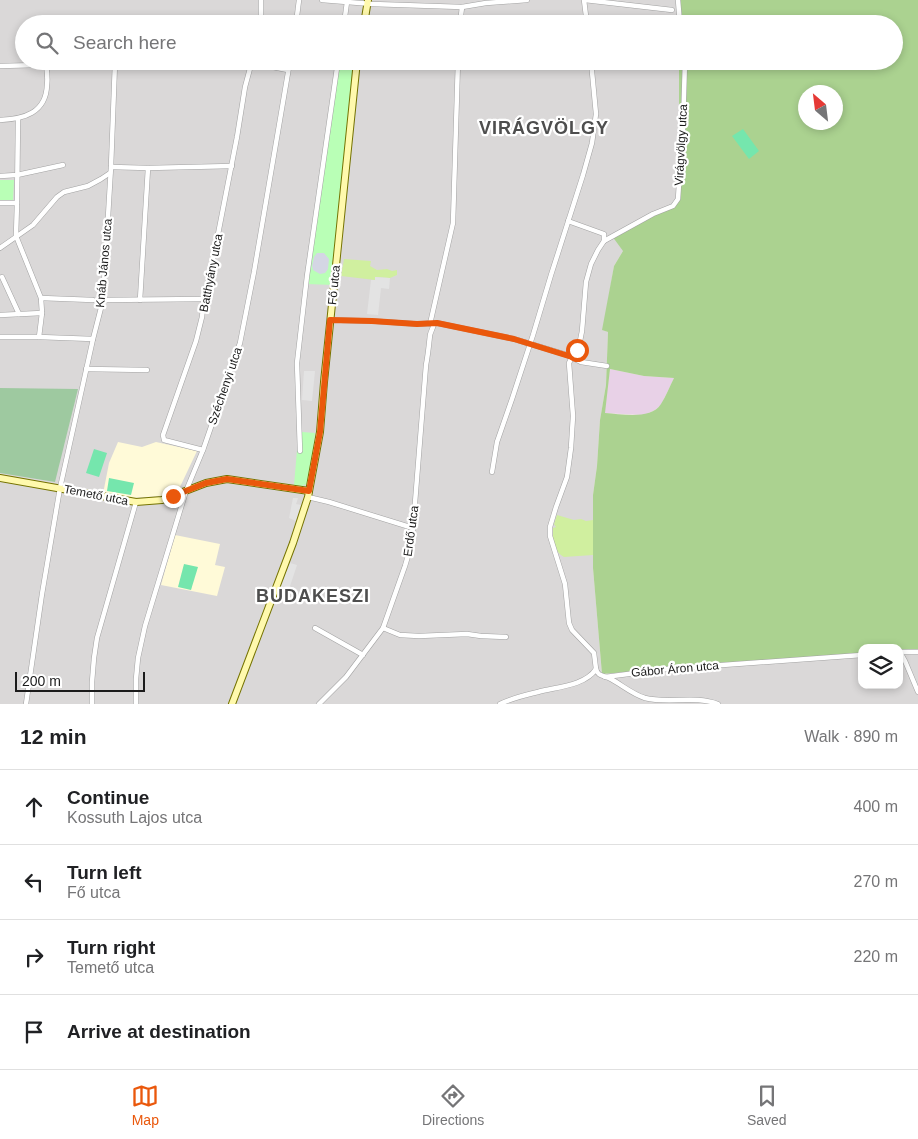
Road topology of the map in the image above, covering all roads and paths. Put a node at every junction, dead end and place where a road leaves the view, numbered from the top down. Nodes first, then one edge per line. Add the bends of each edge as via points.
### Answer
1 (261, 0) edge
2 (300, 0) edge
3 (322, 0) edge
4 (528, 0) edge
5 (584, 0) edge
6 (678, 0) edge
7 (347, 2) junction
8 (368, 2) edge
9 (397, 2) edge
10 (487, 2) edge
11 (462, 7) junction
12 (672, 10) dead end
13 (261, 15) edge
14 (298, 15) edge
15 (345, 15) edge
16 (366, 15) edge
17 (461, 15) edge
18 (586, 15) edge
19 (679, 15) edge
20 (0, 66) edge
21 (15, 66) edge
22 (46, 70) edge
23 (115, 70) edge
24 (250, 70) edge
25 (288, 70) edge
26 (337, 70) edge
27 (356, 70) edge
28 (458, 70) edge
29 (592, 70) edge
30 (685, 70) edge
31 (18, 119) junction
32 (0, 120) edge
33 (63, 165) dead end
34 (232, 166) junction
35 (148, 168) junction
36 (111, 170) junction
37 (17, 175) junction
38 (0, 176) edge
39 (101, 179) junction
40 (110, 181) junction
41 (0, 203) edge
42 (17, 203) junction
43 (568, 221) junction
44 (16, 236) junction
45 (604, 241) junction
46 (0, 248) edge
47 (2, 277) dead end
48 (41, 298) junction
49 (204, 299) junction
50 (93, 300) dead end
51 (103, 300) junction
52 (140, 300) junction
53 (42, 313) junction
54 (20, 314) junction
55 (0, 315) edge
56 (330, 320) junction
57 (430, 324) junction
58 (39, 337) junction
59 (0, 338) edge
60 (93, 339) junction
61 (530, 343) junction
62 (572, 357) junction
63 (607, 366) dead end
64 (86, 369) junction
65 (147, 370) dead end
66 (203, 450) junction
67 (300, 451) dead end
68 (492, 472) dead end
69 (0, 478) edge
70 (60, 488) junction
71 (186, 491) junction
72 (308, 494) junction
73 (136, 502) junction
74 (413, 528) junction
75 (315, 628) dead end
76 (383, 628) junction
77 (506, 637) dead end
78 (903, 652) edge
79 (918, 652) edge
80 (363, 655) junction
81 (858, 655) edge
82 (903, 657) edge
83 (596, 669) junction
84 (604, 677) junction
85 (918, 692) edge
86 (646, 701) edge
87 (26, 704) edge
88 (92, 704) edge
89 (136, 704) edge
90 (232, 704) edge
91 (319, 704) edge
92 (500, 704) edge
93 (718, 704) edge

1 - 13 street
2 - 14 street
3 - 7 street
4 - 10 street
5 - 12 street
5 - 18 street
6 - 19 street
7 - 8 street
7 - 15 street
8 - 9 street
8 - 16 main road
9 - 11 street
10 - 11 street
11 - 17 street
20 - 21 street
22 - 31 street via 45,97 40,106
23 - 36 street, Knáb János utca
24 - 34 street, Batthyány utca
25 - 66 street, Széchenyi utca via 245,321
26 - 67 street via 297,363
27 - 56 main road, Fő utca
28 - 57 street via 453,222
29 - 43 street via 595,129
30 - 45 street, Virágvölgy utca via 678,199 670,208
31 - 32 street
31 - 37 street
33 - 37 street
34 - 35 street
34 - 49 street, Batthyány utca
35 - 36 street
35 - 52 street
36 - 39 street
36 - 40 street, Knáb János utca
37 - 38 street
37 - 42 street
39 - 40 street
39 - 44 street via 56,196 33,225
40 - 51 street, Knáb János utca
41 - 42 street
42 - 44 street
43 - 45 street via 604,234
43 - 61 street
44 - 46 street
44 - 48 street
45 - 62 street via 591,264 586,282 580,338
47 - 54 street
48 - 50 street
48 - 53 street
49 - 52 street
49 - 66 street, Batthyány utca via 196,341 163,435 164,440
51 - 52 street
51 - 60 street, Knáb János utca
53 - 54 street
53 - 58 street
54 - 55 street
56 - 57 street
56 - 72 main road, Fő utca via 320,432
57 - 61 street
57 - 74 street, Erdő utca via 427,328 430,332
58 - 59 street
58 - 60 street
60 - 64 street, Knáb János utca
61 - 62 street
61 - 68 street via 497,442
62 - 63 street via 581,362
62 - 83 street via 569,363 573,416 571,448 567,477 550,536 565,584 568,622 594,653
64 - 65 street
64 - 70 street, Knáb János utca
66 - 71 street, Széchenyi utca
69 - 70 main road, Temető utca
70 - 73 main road, Temető utca
70 - 87 street, Knáb János utca
71 - 72 main road, Temető utca via 227,479
71 - 73 main road, Temető utca via 162,500
71 - 89 street, Széchenyi utca via 145,626 138,658
72 - 74 street
72 - 90 main road, Fő utca via 293,543
73 - 88 street via 98,638
74 - 76 street, Erdő utca via 405,566
75 - 80 street
76 - 77 street via 400,635
76 - 80 street, Erdő utca
78 - 79 street
80 - 91 street, Erdő utca
81 - 84 street, Gábor Áron utca via 675,668
82 - 85 street
83 - 84 street
83 - 92 street via 577,682
84 - 86 street
86 - 93 street via 706,700

